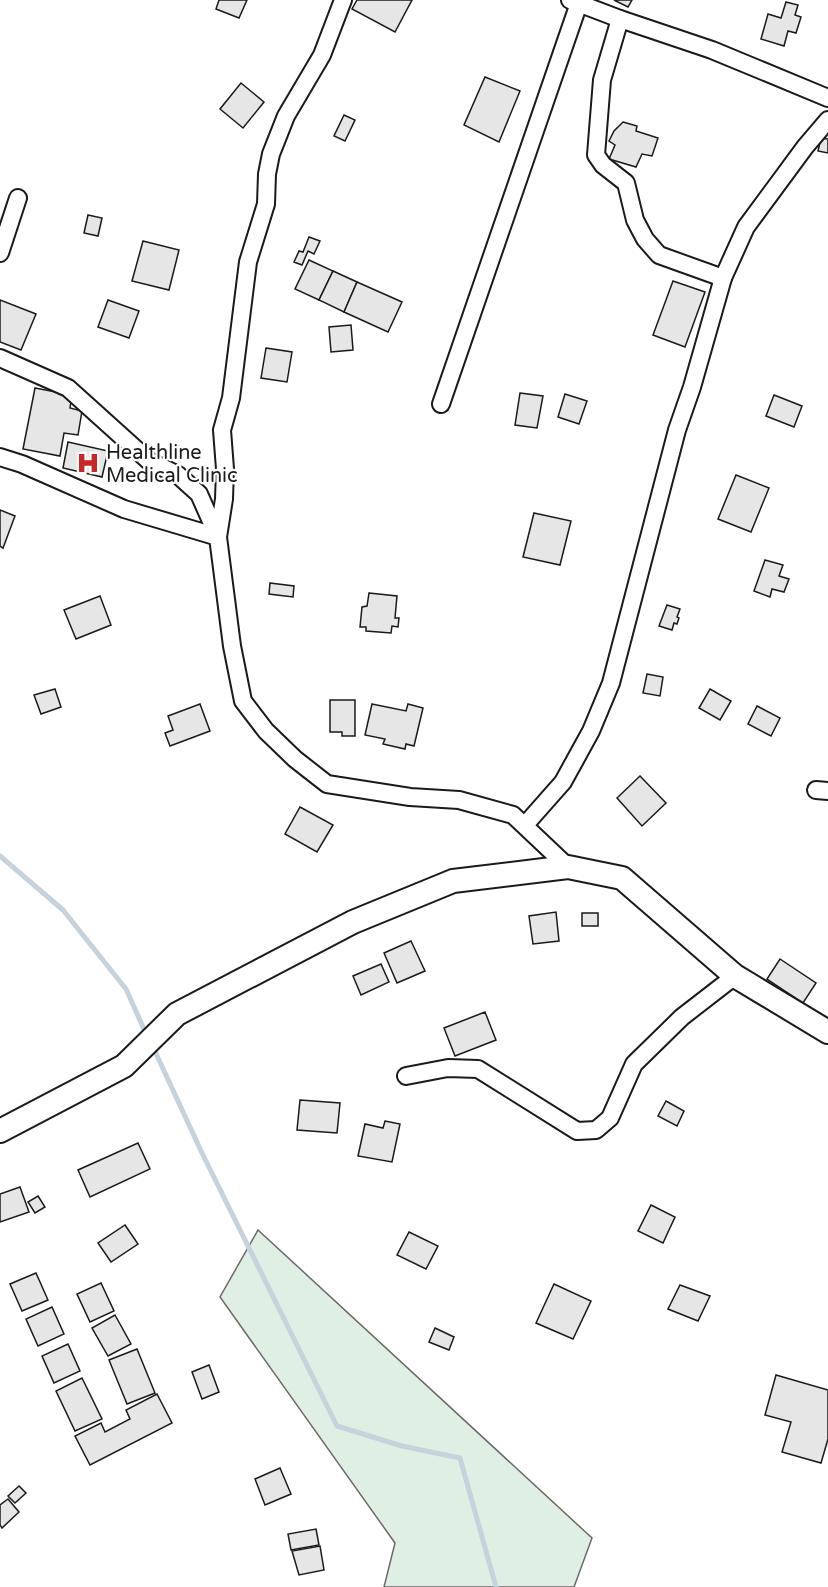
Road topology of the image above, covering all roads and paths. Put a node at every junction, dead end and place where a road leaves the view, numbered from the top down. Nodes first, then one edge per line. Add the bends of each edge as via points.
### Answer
1 (343, 0) edge
2 (575, 2) edge
3 (602, 6) edge
4 (620, 19) junction
5 (828, 98) edge
6 (828, 120) edge
7 (18, 198) dead end
8 (0, 253) edge
9 (723, 278) junction
10 (0, 358) edge
11 (441, 404) dead end
12 (0, 457) edge
13 (218, 537) junction
14 (525, 825) junction
15 (568, 867) junction
16 (735, 976) junction
17 (828, 1032) edge
18 (406, 1076) dead end
19 (0, 1131) edge

1 - 13 street via 322,55 286,116 271,153 266,204 248,262 231,398 222,430 224,499
2 - 3 street
2 - 11 street
3 - 4 street
4 - 5 street via 712,50
4 - 9 street via 602,80 596,155 626,183 634,220 659,255
6 - 9 street via 746,227
7 - 8 street
9 - 14 street via 677,430 611,683 563,782
10 - 13 street via 68,388 149,461 178,475 199,494
12 - 13 street via 124,509
13 - 14 street via 243,700 266,731 295,759 327,784 459,800 513,815
14 - 15 street
15 - 16 main road via 622,878
15 - 19 main road via 453,881 353,922 177,1014 124,1066
16 - 17 main road
16 - 18 street via 682,1017 634,1064 610,1118 596,1130 577,1131 478,1069 448,1068

